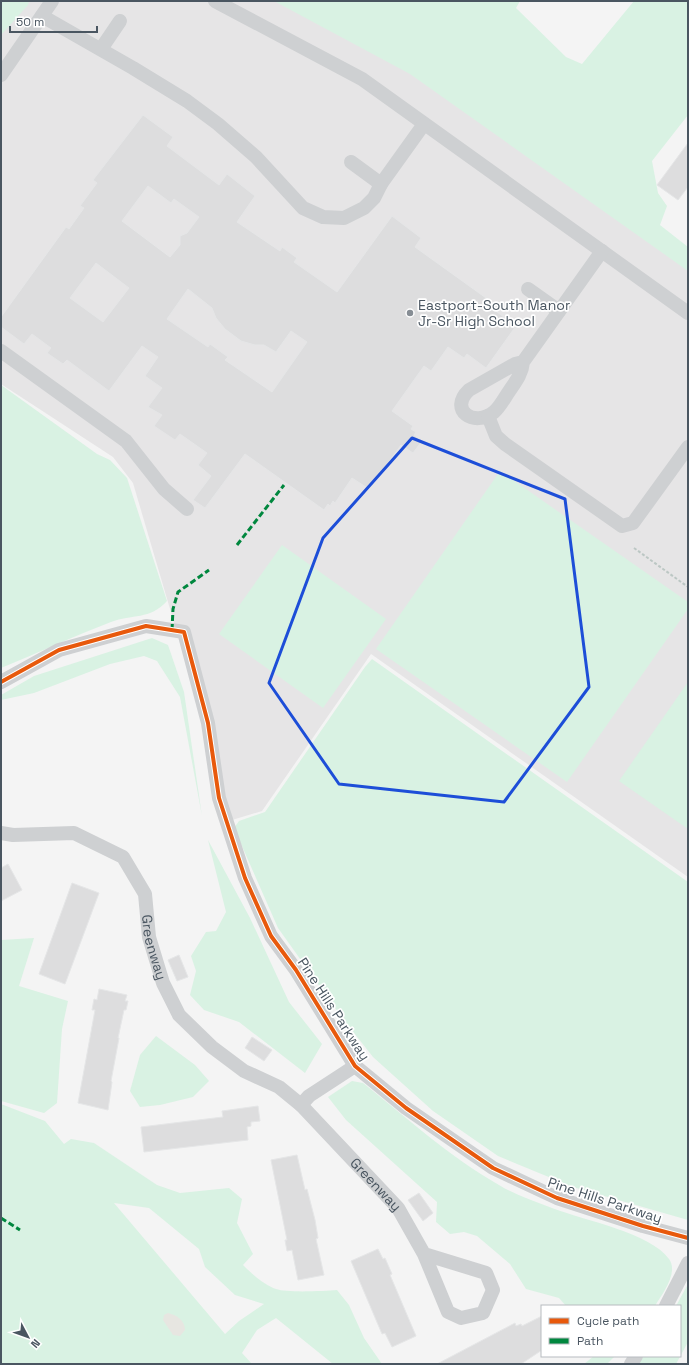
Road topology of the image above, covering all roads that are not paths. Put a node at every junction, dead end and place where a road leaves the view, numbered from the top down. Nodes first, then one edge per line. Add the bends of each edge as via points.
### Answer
1 (52, 1) edge
2 (215, 1) edge
3 (42, 16) junction
4 (120, 21) dead end
5 (101, 49) junction
6 (1, 75) edge
7 (424, 124) junction
8 (351, 162) dead end
9 (381, 184) junction
10 (602, 251) junction
11 (528, 289) dead end
12 (559, 311) junction
13 (688, 313) edge
14 (1, 351) edge
15 (523, 362) junction
16 (488, 416) junction
17 (688, 447) edge
18 (187, 509) dead end
19 (1, 682) edge
20 (1, 833) edge
21 (355, 1066) junction
22 (301, 1105) junction
23 (688, 1238) edge
24 (424, 1254) junction
25 (688, 1262) edge
26 (666, 1305) edge

1 - 3 street
2 - 7 street via 362,80
3 - 5 street
3 - 6 street
4 - 5 street
5 - 9 street via 187,101 218,124 256,157 303,208 315,215 344,218 355,214 374,198
7 - 9 street
7 - 10 street
8 - 9 street
10 - 12 street
10 - 13 street
11 - 12 street
12 - 15 street
14 - 18 street via 126,441 164,490
15 - 16 street via 522,372 495,412
15 - 16 street via 515,364 463,395 461,404 468,416 476,419
16 - 17 street via 496,436 622,526 633,523
19 - 21 street, Pine Hills Parkway via 59,650 146,626 184,632 208,723 219,798 245,878 272,936
20 - 22 street, Greenway via 74,833 123,857 145,894 149,937 163,983 180,1015 212,1047 233,1063 278,1087
21 - 22 street via 309,1096
21 - 23 street, Pine Hills Parkway via 406,1108 493,1168 557,1198
22 - 24 street, Greenway via 398,1208
24 - 24 street, Greenway via 448,1312 461,1318 483,1312 493,1290 486,1273
25 - 26 street

